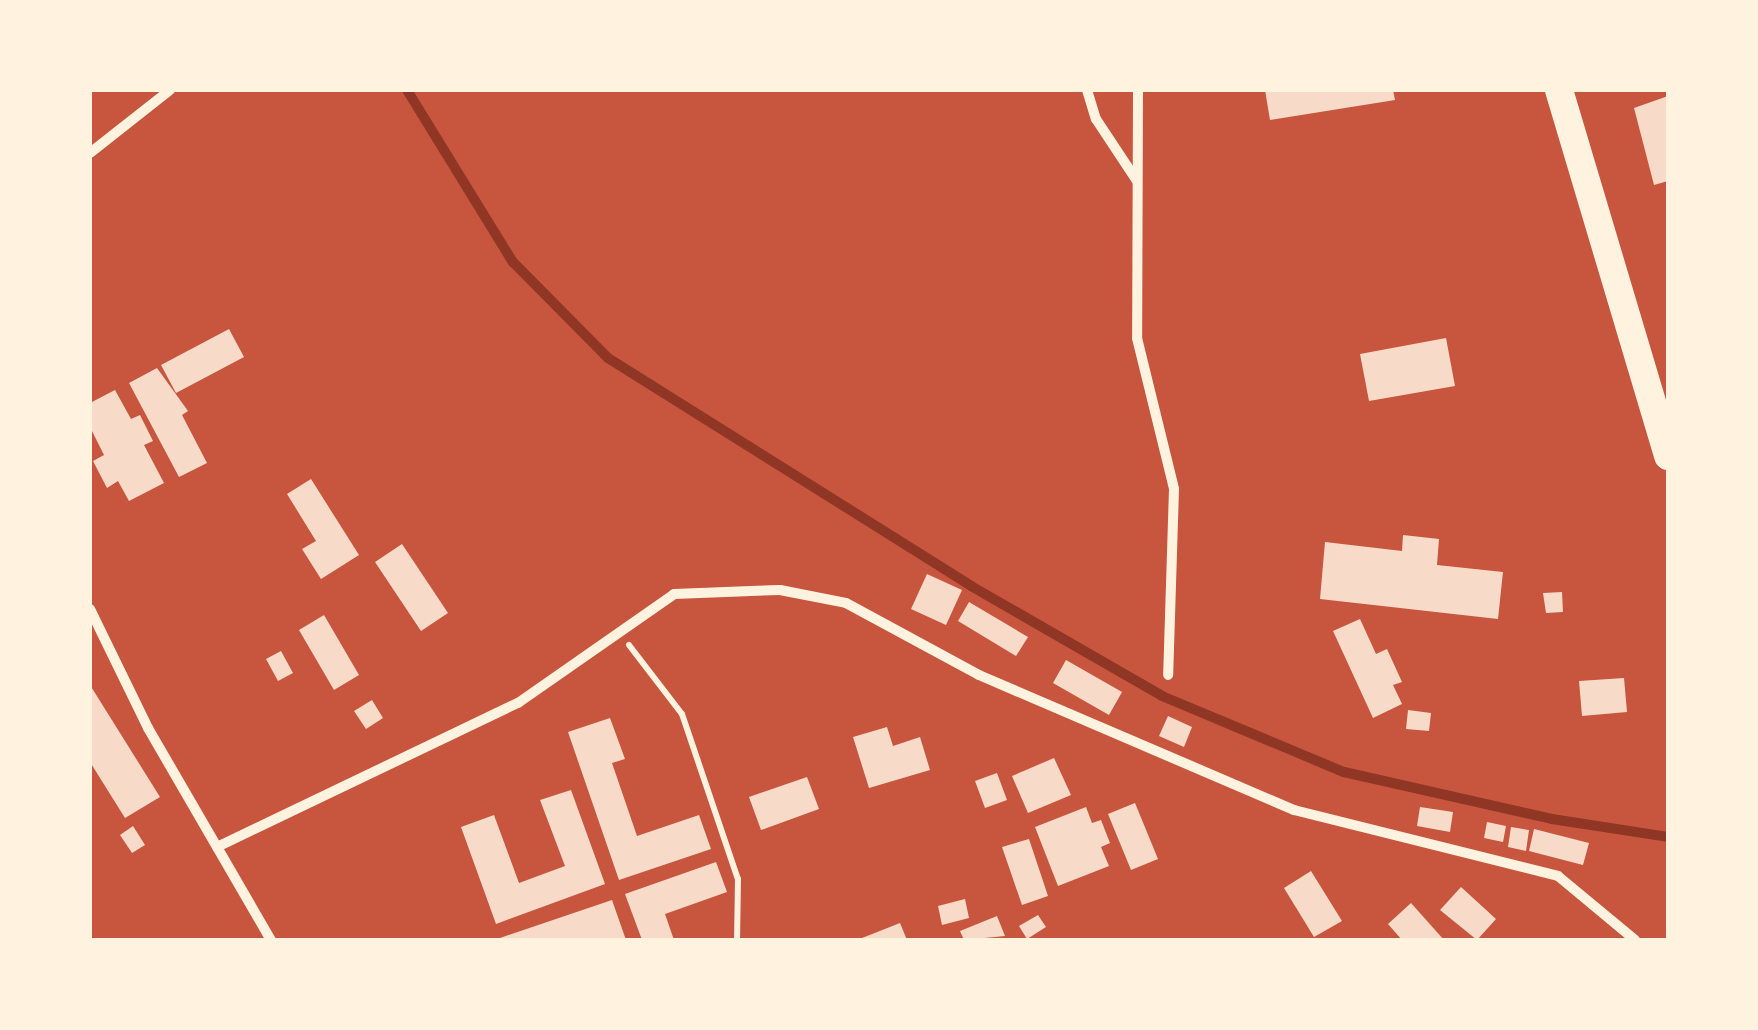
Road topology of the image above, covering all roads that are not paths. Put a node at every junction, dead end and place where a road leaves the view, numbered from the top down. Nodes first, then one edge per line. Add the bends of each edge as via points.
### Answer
1 (170, 90) edge
2 (1087, 90) edge
3 (1138, 90) edge
4 (1559, 90) edge
5 (90, 153) edge
6 (1137, 182) junction
7 (1660, 398) edge
8 (1668, 456) edge
9 (90, 609) edge
10 (1168, 675) dead end
11 (217, 846) junction
12 (271, 940) edge
13 (1635, 940) edge

1 - 5 street
2 - 6 street via 1096,119
3 - 6 street
4 - 7 highway
6 - 10 street via 1138,338 1174,489
7 - 8 highway
9 - 11 street
11 - 12 street
11 - 13 street via 518,703 674,594 780,590 846,603 979,674 1294,810 1558,876

